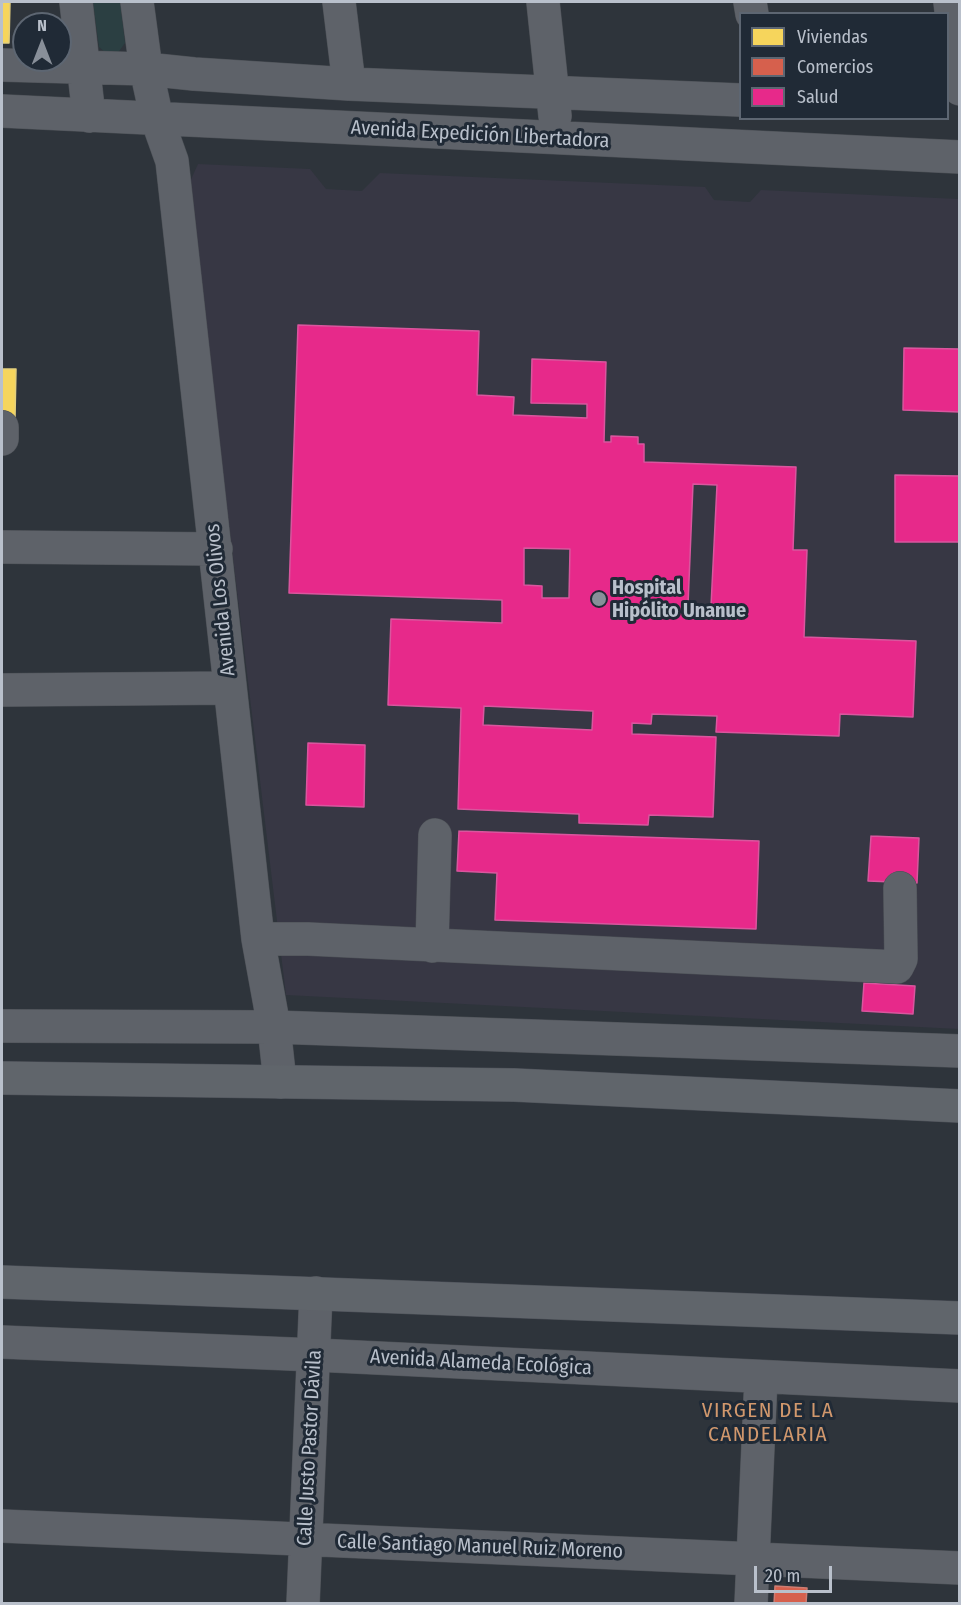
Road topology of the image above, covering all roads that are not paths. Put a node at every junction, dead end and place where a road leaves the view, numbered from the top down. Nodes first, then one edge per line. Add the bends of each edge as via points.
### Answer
1 (76, 2) edge
2 (137, 2) edge
3 (339, 2) edge
4 (543, 2) edge
5 (950, 2) edge
6 (2, 65) edge
7 (84, 67) junction
8 (146, 69) junction
9 (349, 84) junction
10 (960, 89) edge
11 (554, 93) junction
12 (739, 100) edge
13 (2, 111) edge
14 (89, 116) junction
15 (157, 119) junction
16 (556, 138) junction
17 (960, 156) edge
18 (2, 427) edge
19 (2, 439) edge
20 (2, 547) edge
21 (216, 549) junction
22 (230, 688) junction
23 (2, 690) edge
24 (435, 835) dead end
25 (900, 888) dead end
26 (258, 939) junction
27 (432, 946) junction
28 (2, 1026) edge
29 (274, 1027) junction
30 (960, 1051) edge
31 (2, 1078) edge
32 (280, 1082) junction
33 (960, 1106) edge
34 (2, 1282) edge
35 (316, 1293) junction
36 (960, 1318) edge
37 (2, 1342) edge
38 (315, 1355) junction
39 (761, 1378) junction
40 (960, 1386) edge
41 (2, 1526) edge
42 (306, 1540) junction
43 (753, 1559) junction
44 (960, 1568) edge
45 (303, 1604) edge
46 (751, 1604) edge

1 - 7 street
2 - 8 street, Avenida Los Olivos
3 - 9 street
4 - 11 street
5 - 10 street
6 - 7 street
7 - 8 street
7 - 14 street
8 - 9 street
8 - 15 street, Avenida Los Olivos
9 - 11 street
11 - 12 street
11 - 16 street
13 - 14 street, Avenida Expedición Libertadora
14 - 15 street, Avenida Expedición Libertadora
15 - 16 street, Avenida Expedición Libertadora
15 - 21 street, Avenida Los Olivos via 172,161
16 - 17 street, Avenida Expedición Libertadora
18 - 19 street
20 - 21 street
21 - 22 street, Avenida Los Olivos
22 - 23 street
22 - 26 street, Avenida Los Olivos
24 - 27 street
25 - 27 street via 901,958 897,967
26 - 27 street
26 - 29 street, Avenida Los Olivos
28 - 29 street
29 - 30 street
29 - 32 street, Avenida Los Olivos
31 - 32 main road
32 - 33 main road via 514,1085
34 - 35 main road
35 - 36 main road
35 - 38 street, Calle Justo Pastor Dávila
37 - 38 street, Avenida Alameda Ecológica
38 - 39 street, Avenida Alameda Ecológica
38 - 42 street, Calle Justo Pastor Dávila
39 - 40 street, Avenida Alameda Ecológica
39 - 43 street
41 - 42 street, Calle Santiago Manuel Ruiz Moreno
42 - 43 street, Calle Santiago Manuel Ruiz Moreno
42 - 45 street, Calle Justo Pastor Dávila
43 - 44 street, Calle Santiago Manuel Ruiz Moreno
43 - 46 street

